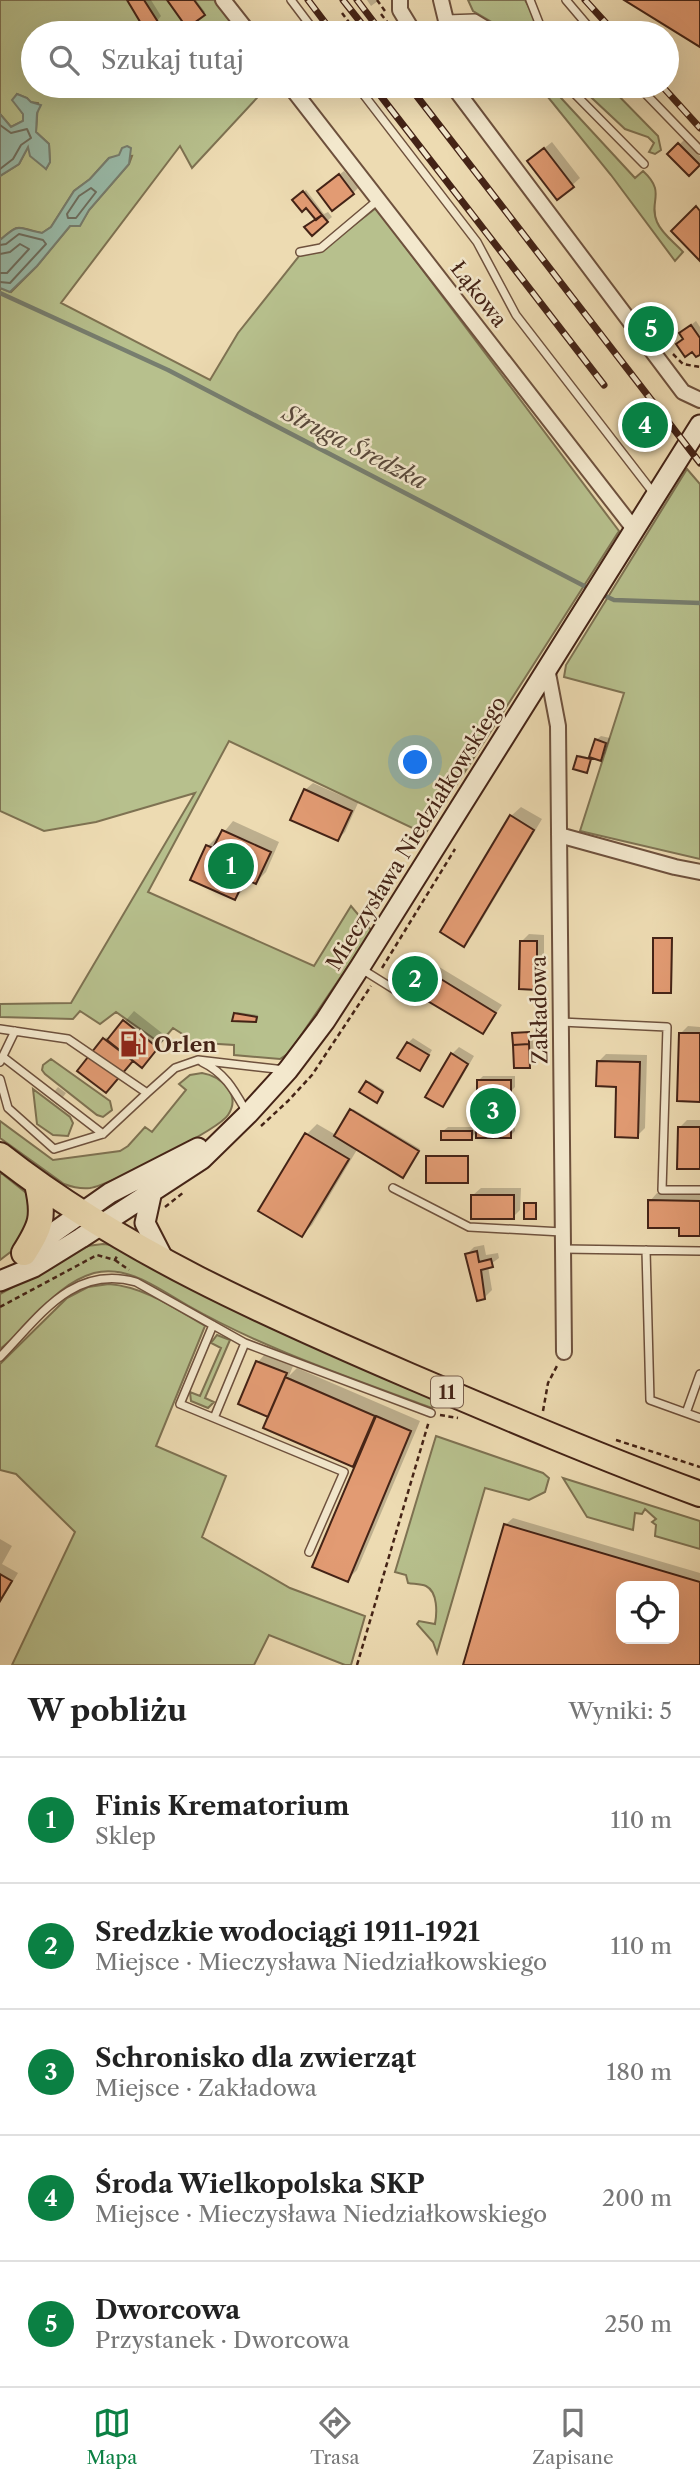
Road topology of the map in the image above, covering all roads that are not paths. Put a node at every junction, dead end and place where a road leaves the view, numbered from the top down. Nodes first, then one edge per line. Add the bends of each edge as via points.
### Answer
1 (223, 0) edge
2 (291, 0) edge
3 (400, 0) edge
4 (441, 0) edge
5 (530, 0) edge
6 (566, 0) edge
7 (240, 21) edge
8 (307, 21) edge
9 (407, 21) edge
10 (446, 21) edge
11 (538, 21) edge
12 (584, 21) edge
13 (299, 98) edge
14 (366, 98) edge
15 (466, 98) edge
16 (579, 98) edge
17 (650, 98) edge
18 (700, 150) edge
19 (644, 164) dead end
20 (378, 200) junction
21 (300, 252) dead end
22 (700, 400) edge
23 (700, 425) edge
24 (655, 496) junction
25 (629, 537) junction
26 (547, 668) junction
27 (559, 835) junction
28 (700, 872) edge
29 (360, 967) junction
30 (400, 993) dead end
31 (560, 1022) junction
32 (0, 1029) edge
33 (15, 1031) junction
34 (1, 1059) edge
35 (198, 1060) junction
36 (288, 1070) junction
37 (0, 1079) edge
38 (147, 1093) junction
39 (248, 1114) junction
40 (230, 1132) junction
41 (103, 1134) junction
42 (0, 1155) edge
43 (37, 1184) junction
44 (393, 1188) dead end
45 (700, 1190) edge
46 (152, 1191) junction
47 (91, 1219) junction
48 (562, 1232) junction
49 (563, 1249) junction
50 (646, 1250) junction
51 (700, 1251) edge
52 (24, 1253) junction
53 (163, 1258) junction
54 (0, 1274) edge
55 (0, 1281) edge
56 (213, 1325) junction
57 (245, 1343) junction
58 (564, 1352) road end
59 (0, 1357) edge
60 (700, 1374) edge
61 (431, 1413) road end
62 (686, 1413) junction
63 (214, 1418) junction
64 (700, 1418) edge
65 (700, 1494) edge
66 (309, 1552) dead end

1 - 7 street
2 - 8 lane
3 - 9 street
4 - 10 street
5 - 11 lane
6 - 12 lane
13 - 20 street, Łąkowa
14 - 24 lane via 477,242 516,315
15 - 22 street via 683,392
16 - 19 lane
17 - 18 lane
20 - 21 lane via 321,248
20 - 25 street, Łąkowa
23 - 24 street, Mieczysława Niedziałkowskiego
24 - 25 street, Mieczysława Niedziałkowskiego
25 - 26 street, Mieczysława Niedziałkowskiego
26 - 27 street, Zakładowa via 558,726
26 - 29 street, Mieczysława Niedziałkowskiego
27 - 28 street
27 - 31 street, Zakładowa
29 - 30 lane
29 - 36 street, Mieczysława Niedziałkowskiego
31 - 45 lane via 667,1027 662,1190
31 - 48 street, Zakładowa
32 - 33 lane
33 - 34 lane
33 - 38 lane via 68,1039
34 - 41 lane
35 - 36 lane
35 - 38 lane via 175,1068
35 - 39 lane via 228,1080
36 - 39 street, Mieczysława Niedziałkowskiego
37 - 41 lane via 8,1108 54,1149
38 - 41 lane
39 - 40 street, Mieczysława Niedziałkowskiego
40 - 46 street, Mieczysława Niedziałkowskiego via 202,1159
40 - 47 street, Mieczysława Niedziałkowskiego via 110,1193
42 - 43 highway, 11
43 - 47 highway, 11
43 - 52 highway via 42,1205 39,1230
44 - 48 lane via 469,1227
46 - 47 street, Mieczysława Niedziałkowskiego
46 - 53 street via 145,1223
47 - 52 street
47 - 53 highway, 11
47 - 55 street via 34,1267
48 - 49 street, Zakładowa
49 - 50 lane
49 - 58 street, Zakładowa
50 - 51 lane
50 - 62 lane via 650,1400
52 - 54 street
53 - 65 highway, 11 via 343,1347
56 - 57 lane
56 - 59 lane via 136,1282 96,1279 60,1296
56 - 63 lane via 180,1404
57 - 61 lane
57 - 63 lane
60 - 62 lane
62 - 64 lane
63 - 66 lane via 344,1472

